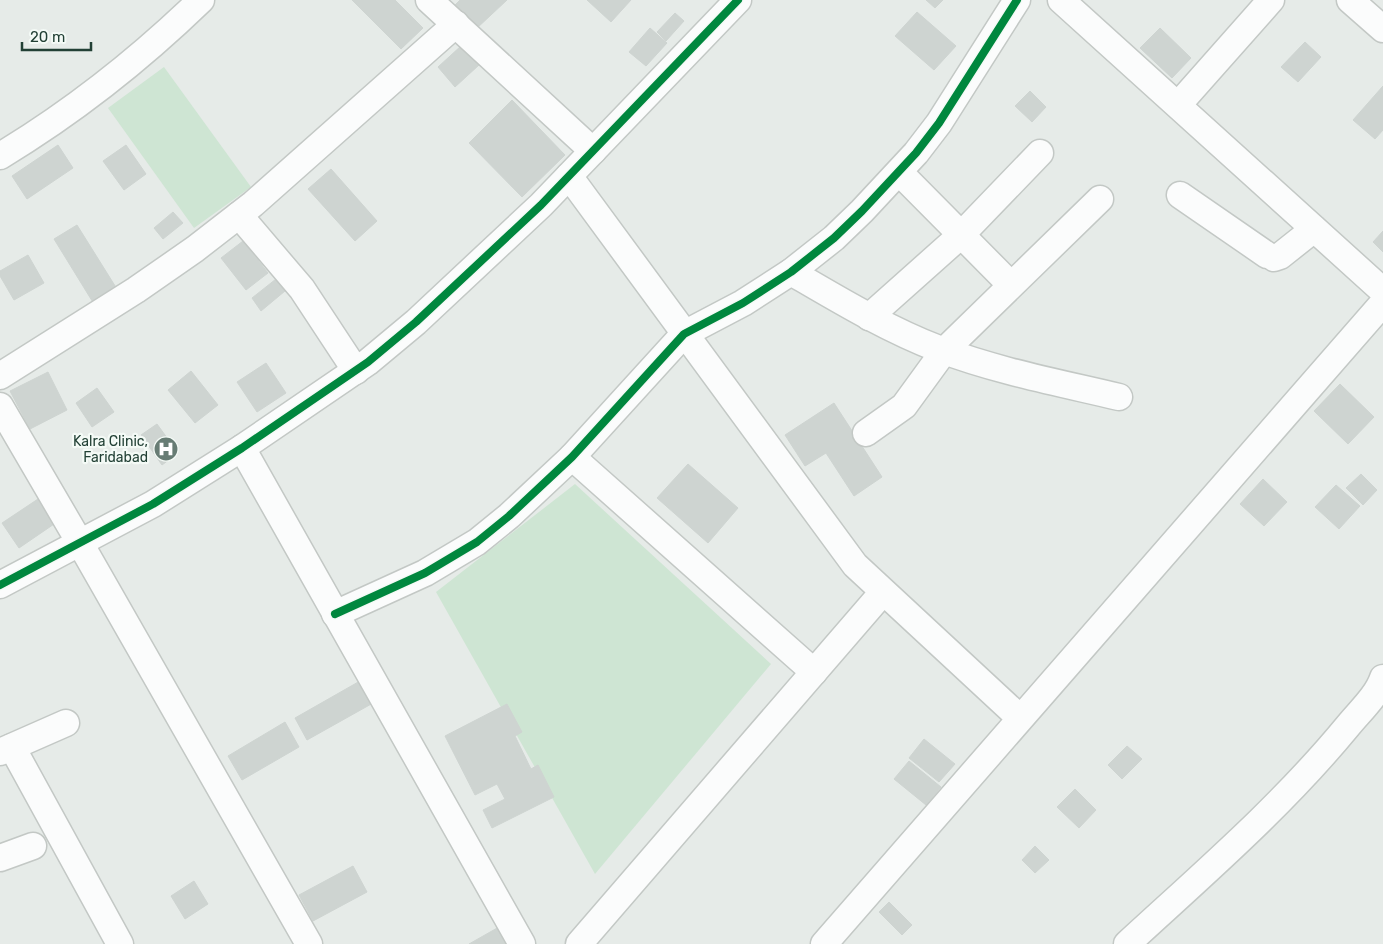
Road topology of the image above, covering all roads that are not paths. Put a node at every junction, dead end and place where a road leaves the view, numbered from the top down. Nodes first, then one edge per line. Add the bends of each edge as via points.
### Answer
1 (201, 0) edge
2 (738, 0) edge
3 (1017, 0) edge
4 (1062, 0) edge
5 (1271, 0) edge
6 (1350, 0) edge
7 (444, 9) edge
8 (1382, 25) edge
9 (1178, 106) junction
10 (592, 150) junction
11 (1040, 153) dead end
12 (0, 156) edge
13 (899, 172) junction
14 (569, 176) junction
15 (1180, 195) dead end
16 (1100, 198) dead end
17 (239, 215) junction
18 (1314, 229) junction
19 (961, 235) junction
20 (791, 272) junction
21 (1010, 284) junction
22 (1383, 291) edge
23 (1383, 303) edge
24 (869, 317) junction
25 (684, 334) junction
26 (944, 351) junction
27 (356, 371) junction
28 (0, 376) edge
29 (1119, 397) dead end
30 (0, 406) edge
31 (866, 433) dead end
32 (242, 448) junction
33 (572, 457) junction
34 (80, 543) junction
35 (0, 585) edge
36 (883, 592) junction
37 (335, 614) junction
38 (814, 672) junction
39 (1383, 678) edge
40 (1020, 718) junction
41 (66, 723) dead end
42 (6, 749) edge
43 (33, 846) dead end
44 (0, 858) edge
45 (120, 944) edge
46 (309, 944) edge
47 (522, 944) edge
48 (579, 944) edge
49 (824, 944) edge
50 (1127, 944) edge

1 - 12 street via 122,71
2 - 10 street
3 - 13 street via 939,123
4 - 9 street
5 - 9 street
6 - 8 street
7 - 10 street
7 - 17 street
9 - 18 street
10 - 14 street
11 - 19 street
13 - 19 street
13 - 20 street via 834,238
14 - 25 street
14 - 27 street via 416,322
15 - 18 street via 1270,256 1280,256
16 - 21 street
17 - 27 street via 302,289
17 - 28 street via 136,290
18 - 22 street
19 - 21 street
19 - 24 street
20 - 24 street
20 - 25 street via 743,303
21 - 26 street
23 - 40 street
24 - 26 street
25 - 33 street
25 - 36 street via 838,543
26 - 29 street
26 - 31 street via 904,406
27 - 32 street
30 - 34 street
32 - 34 street via 153,504
32 - 37 street
33 - 37 street via 477,542 425,572
33 - 38 street
34 - 35 street
34 - 46 street
36 - 38 street
36 - 40 street
37 - 47 street
38 - 48 street
39 - 50 street via 1324,755 1235,846
40 - 49 street
41 - 42 street
42 - 45 street
43 - 44 street

